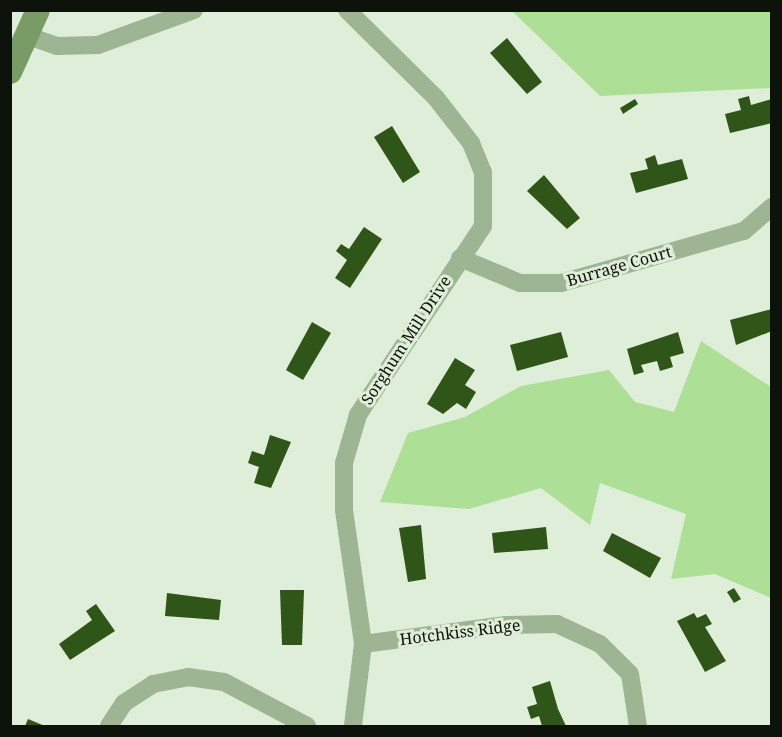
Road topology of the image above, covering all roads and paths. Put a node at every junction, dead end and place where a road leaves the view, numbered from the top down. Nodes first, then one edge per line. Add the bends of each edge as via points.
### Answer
1 (38, 10) edge
2 (194, 10) edge
3 (347, 10) edge
4 (25, 35) junction
5 (10, 72) edge
6 (771, 207) edge
7 (460, 258) junction
8 (363, 644) junction
9 (109, 726) edge
10 (307, 726) edge
11 (353, 726) edge
12 (638, 726) edge

1 - 4 main road
2 - 4 street via 98,45 57,46
3 - 7 street, Sorghum Mill Drive via 436,98 471,143 483,172 483,226
4 - 5 main road
6 - 7 street, Burrage Court via 744,231 561,283 520,283
7 - 8 street, Sorghum Mill Drive via 358,415 344,463 344,510
8 - 11 street, Sorghum Mill Drive
8 - 12 street, Hotchkiss Ridge via 506,624 557,624 600,644 630,674
9 - 10 street via 124,703 153,684 188,677 224,682

